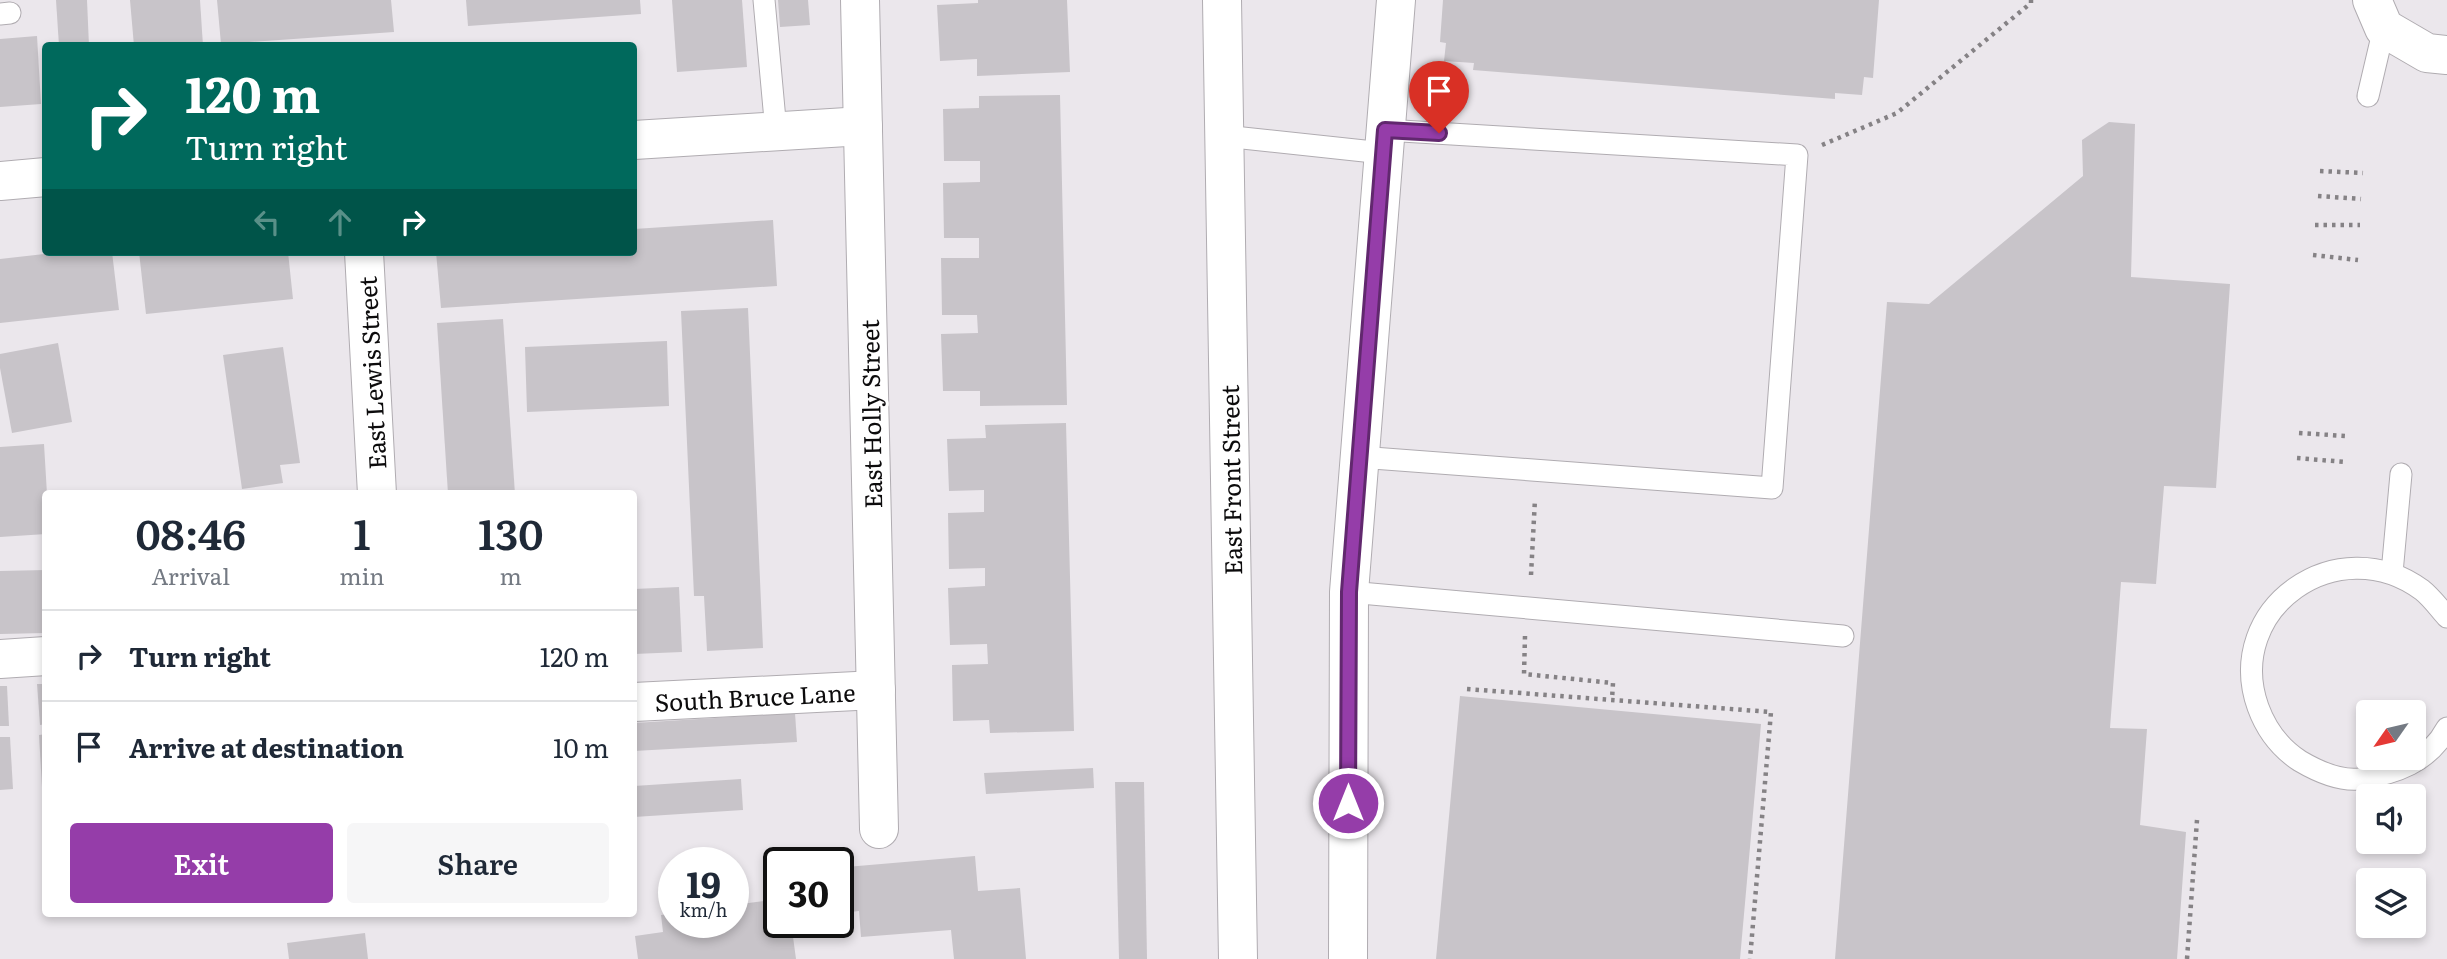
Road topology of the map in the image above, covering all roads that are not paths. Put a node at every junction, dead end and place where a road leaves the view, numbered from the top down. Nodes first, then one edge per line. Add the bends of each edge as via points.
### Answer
1 (764, 0) edge
2 (860, 0) edge
3 (1222, 0) edge
4 (1396, 0) edge
5 (2378, 14) edge
6 (2447, 55) edge
7 (2368, 96) dead end
8 (863, 126) junction
9 (776, 131) junction
10 (1224, 136) junction
11 (637, 140) edge
12 (1384, 141) junction
13 (42, 177) edge
14 (0, 181) edge
15 (364, 256) edge
16 (1359, 457) junction
17 (2401, 474) dead end
18 (377, 490) edge
19 (2392, 573) junction
20 (1349, 592) junction
21 (2447, 617) edge
22 (1843, 636) dead end
23 (42, 656) edge
24 (0, 659) edge
25 (876, 690) junction
26 (637, 702) edge
27 (2447, 728) edge
28 (879, 829) dead end
29 (1238, 959) edge
30 (1348, 959) edge

1 - 9 lane
2 - 8 street, East Holly Street
3 - 10 street, East Front Street
4 - 12 street
5 - 6 street via 2427,53
5 - 7 lane
8 - 9 street
8 - 25 street, East Holly Street
9 - 11 street
10 - 12 lane
10 - 29 street, East Front Street
12 - 16 street
12 - 16 lane via 1797,155 1772,488
13 - 14 street
15 - 18 street, East Lewis Street
16 - 20 street
17 - 19 lane
19 - 21 lane via 2423,590
19 - 27 lane via 2356,567 2320,573 2289,592 2265,619 2253,654 2252,678 2264,724 2287,753 2319,772 2352,780 2386,775 2418,761
20 - 22 lane
20 - 30 street
23 - 24 street
25 - 26 street, South Bruce Lane
25 - 28 street, East Holly Street

